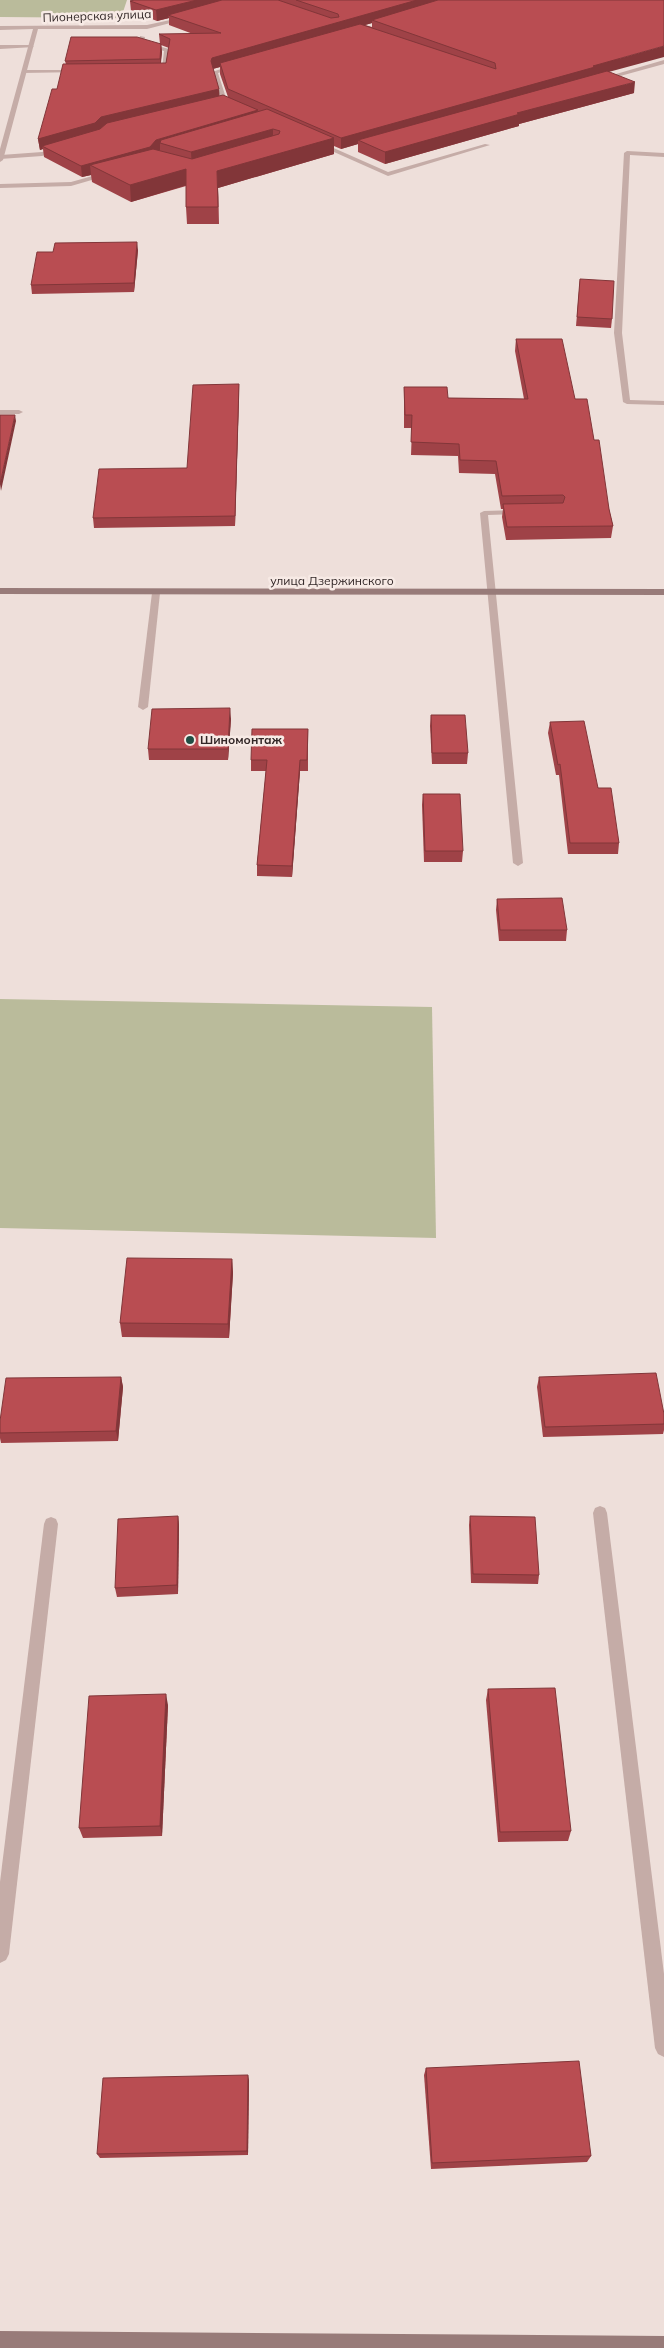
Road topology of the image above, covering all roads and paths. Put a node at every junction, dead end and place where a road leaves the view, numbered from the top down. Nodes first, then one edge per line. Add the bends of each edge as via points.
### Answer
1 (194, 15) edge
2 (0, 28) edge
3 (36, 28) junction
4 (142, 37) edge
5 (31, 46) junction
6 (0, 47) edge
7 (664, 62) edge
8 (242, 64) edge
9 (146, 71) edge
10 (24, 72) junction
11 (90, 72) edge
12 (597, 81) edge
13 (225, 102) junction
14 (216, 104) edge
15 (243, 110) edge
16 (3, 136) edge
17 (314, 141) edge
18 (70, 146) edge
19 (487, 146) edge
20 (350, 150) edge
21 (340, 153) junction
22 (664, 155) edge
23 (0, 158) edge
24 (117, 172) edge
25 (0, 186) edge
26 (664, 403) edge
27 (0, 412) edge
28 (20, 412) dead end
29 (531, 512) edge
30 (0, 591) edge
31 (664, 592) edge
32 (156, 593) junction
33 (490, 593) junction
34 (143, 707) dead end
35 (518, 863) dead end
36 (600, 1513) dead end
37 (51, 1524) dead end
38 (0, 1954) edge
39 (664, 2048) edge
40 (0, 2341) edge
41 (664, 2346) edge

1 - 3 street, Пионерская улица via 147,27
2 - 3 street, Пионерская улица
3 - 5 street
4 - 9 street via 141,43 167,50 165,71
5 - 6 street
5 - 10 street
7 - 12 street
8 - 13 street via 215,72
10 - 11 street
10 - 16 street
13 - 14 street
13 - 15 street
16 - 23 street
17 - 21 street
18 - 23 street via 42,154
19 - 21 street via 388,174
20 - 21 street
22 - 26 street via 627,154 618,333 626,402
24 - 25 street via 71,184
27 - 28 street
29 - 33 street via 484,513
30 - 32 street, улица Дзержинского
31 - 33 street, улица Дзержинского
32 - 33 street, улица Дзержинского
32 - 34 street
33 - 35 street
36 - 39 street
37 - 38 street
40 - 41 street

